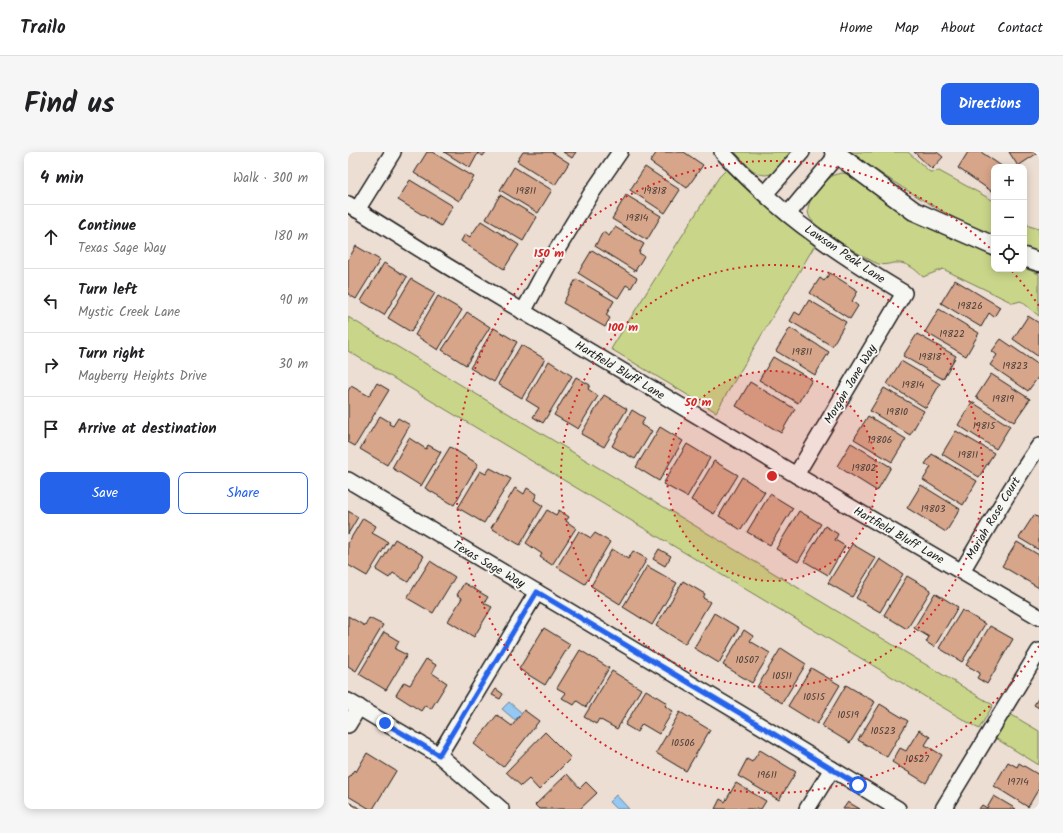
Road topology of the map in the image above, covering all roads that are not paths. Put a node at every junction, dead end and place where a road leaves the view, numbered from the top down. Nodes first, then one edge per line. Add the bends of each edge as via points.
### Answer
1 (393, 152) edge
2 (620, 152) edge
3 (722, 152) edge
4 (802, 152) edge
5 (836, 153) edge
6 (765, 194) junction
7 (353, 207) edge
8 (788, 214) junction
9 (991, 245) edge
10 (1027, 258) edge
11 (1039, 262) edge
12 (904, 293) joint
13 (523, 312) junction
14 (1039, 446) edge
15 (796, 475) junction
16 (348, 480) edge
17 (962, 571) junction
18 (537, 592) junction
19 (1039, 617) edge
20 (1039, 651) edge
21 (353, 704) edge
22 (348, 725) edge
23 (439, 755) junction
24 (832, 769) junction
25 (501, 809) edge
26 (807, 809) edge
27 (898, 809) edge
28 (943, 809) edge

1 - 7 street
2 - 13 street via 552,258
3 - 6 street, Lawson Peak Lane
4 - 6 street
5 - 8 street
5 - 9 street via 914,211
6 - 8 street, Lawson Peak Lane
7 - 13 street, Hartfield Bluff Lane
8 - 12 street, Lawson Peak Lane via 814,235
10 - 11 street
12 - 15 street, Morgan Jane Way
13 - 15 street, Hartfield Bluff Lane
14 - 17 street, Mariah Rose Court via 1020,472
15 - 17 street, Hartfield Bluff Lane
16 - 18 street, Texas Sage Way
17 - 19 street, Hartfield Bluff Lane
18 - 23 street
18 - 24 street, Texas Sage Way
20 - 28 street
21 - 22 street
21 - 23 street
23 - 25 street
24 - 26 street
24 - 27 street, Texas Sage Way

